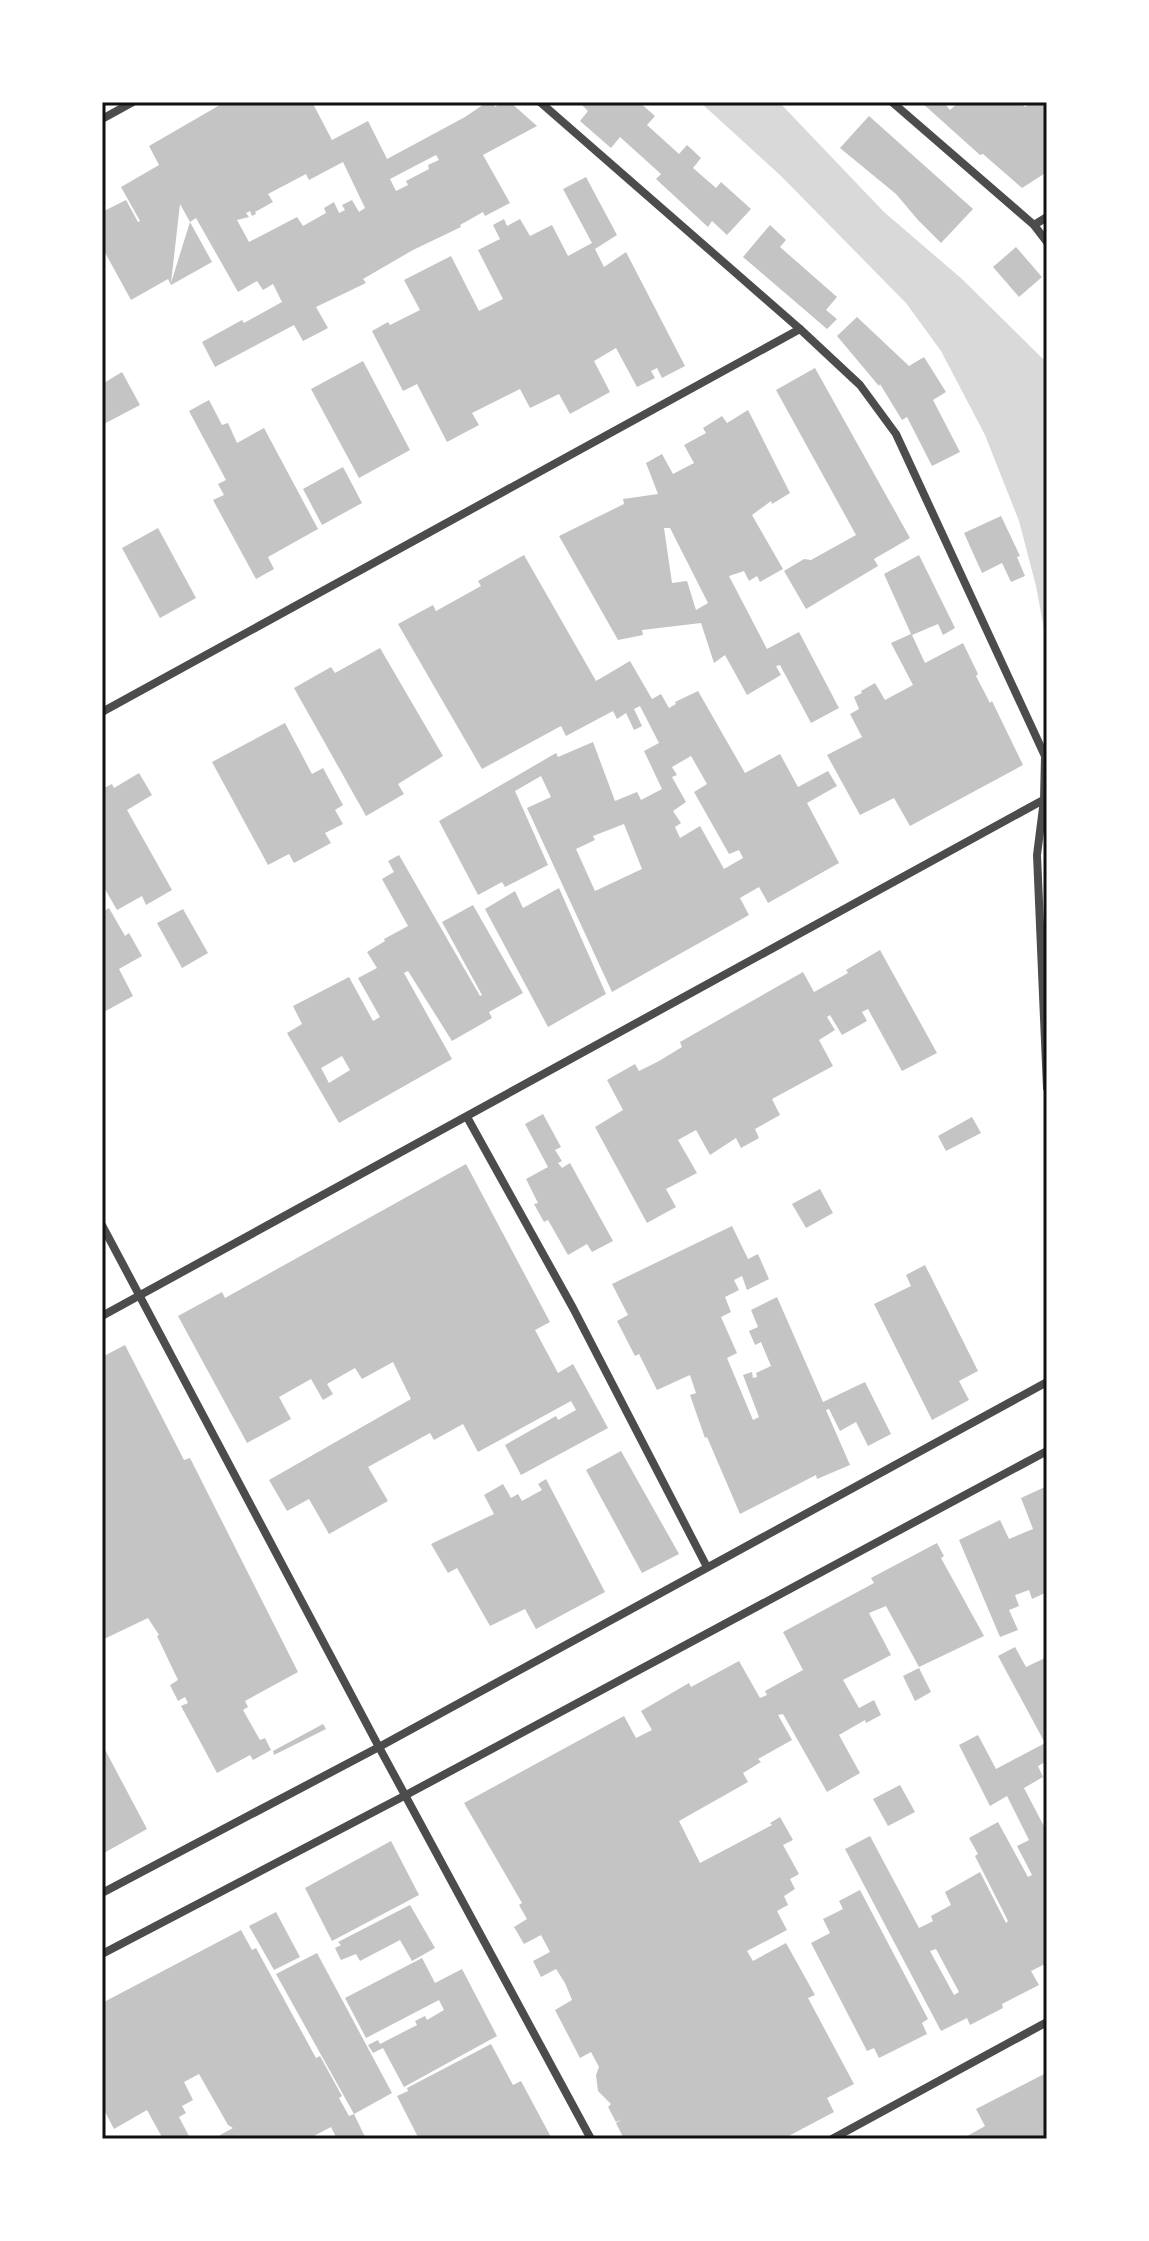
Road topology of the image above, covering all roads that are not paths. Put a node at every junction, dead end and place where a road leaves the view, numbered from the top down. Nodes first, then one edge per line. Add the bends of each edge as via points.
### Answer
1 (133, 102) edge
2 (540, 102) edge
3 (892, 102) edge
4 (102, 119) edge
5 (1047, 217) edge
6 (1034, 225) junction
7 (1047, 242) edge
8 (800, 329) junction
9 (102, 712) edge
10 (1046, 799) edge
11 (1047, 1088) edge
12 (467, 1117) junction
13 (102, 1225) edge
14 (140, 1295) junction
15 (102, 1316) edge
16 (1047, 1382) edge
17 (1047, 1451) edge
18 (707, 1567) junction
19 (379, 1747) junction
20 (406, 1795) junction
21 (102, 1893) edge
22 (102, 1954) edge
23 (1047, 2022) edge
24 (591, 2139) edge
25 (832, 2139) edge

1 - 4 street
2 - 8 street
3 - 6 street
5 - 6 street
6 - 7 street
8 - 9 street
8 - 10 street via 860,385 896,434 1045,756
10 - 11 street via 1037,855
10 - 12 street
12 - 14 street
12 - 18 street
13 - 14 street
14 - 15 street
14 - 19 street
16 - 18 street
17 - 20 street
18 - 19 street
19 - 20 street
19 - 21 street
20 - 22 street
20 - 24 street
23 - 25 street

